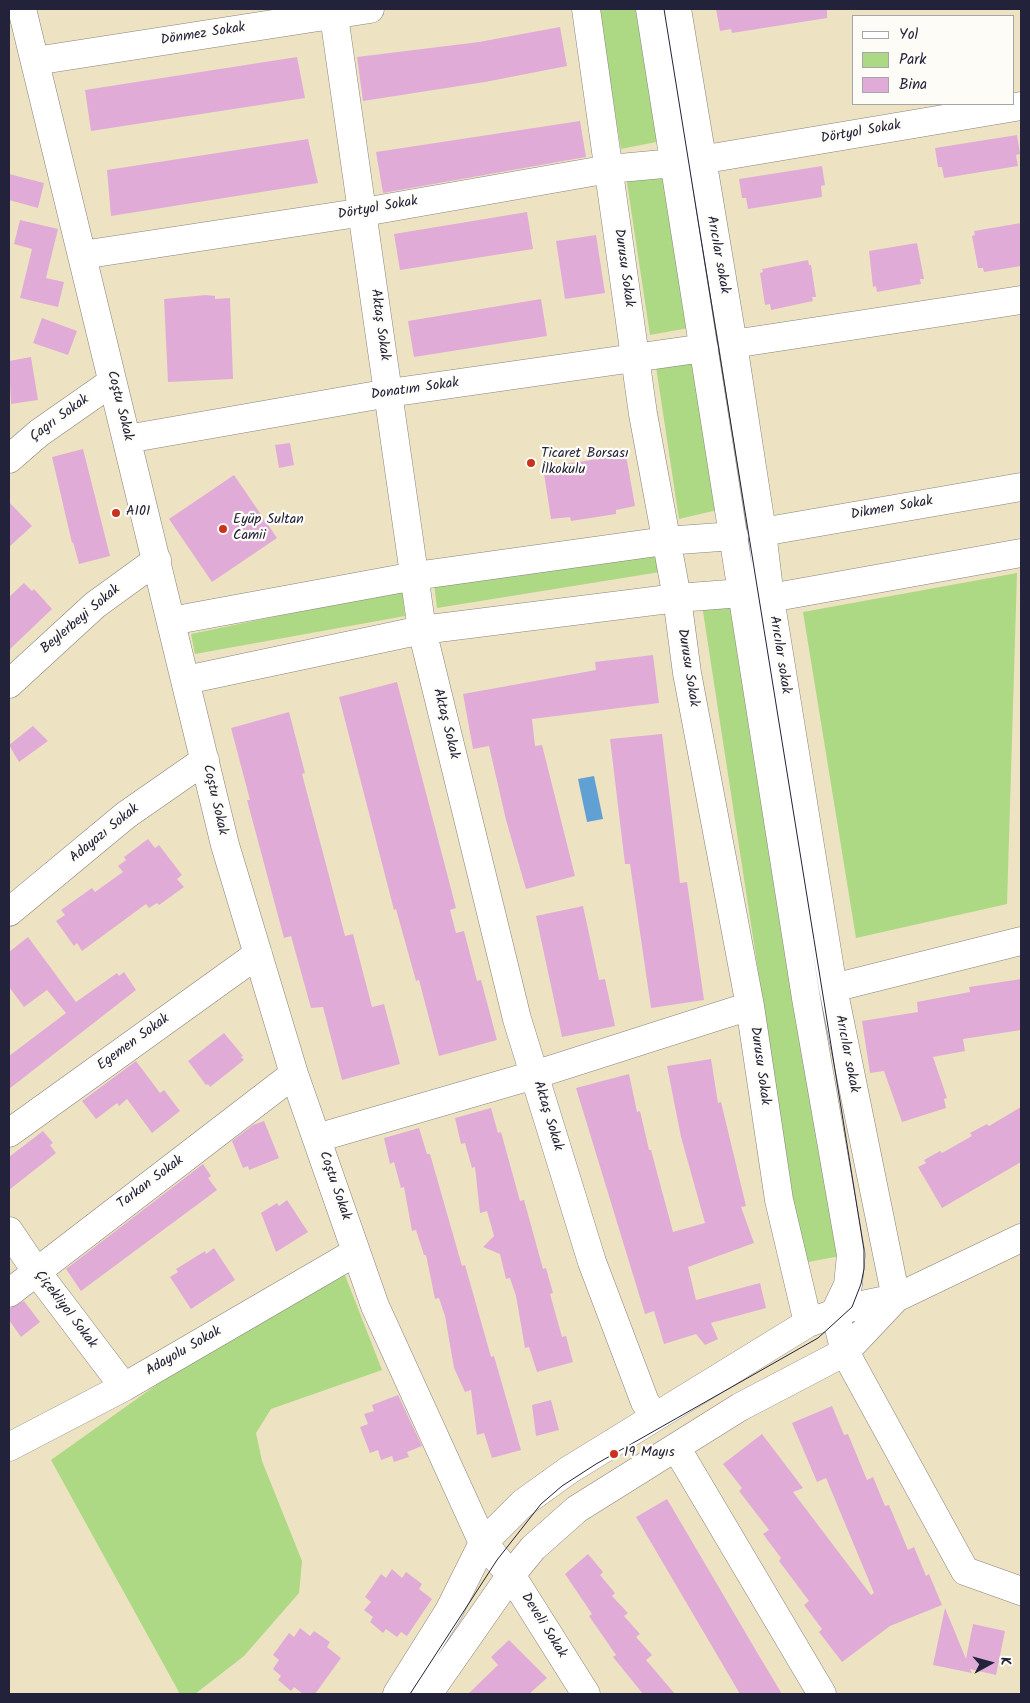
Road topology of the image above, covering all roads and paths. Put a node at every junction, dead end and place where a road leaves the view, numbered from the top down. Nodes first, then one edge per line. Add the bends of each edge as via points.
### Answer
1 (22, 9) edge
2 (370, 9) edge
3 (586, 9) edge
4 (650, 9) edge
5 (677, 9) edge
6 (333, 12) edge
7 (35, 61) junction
8 (1021, 106) edge
9 (687, 161) junction
10 (609, 169) junction
11 (364, 212) junction
12 (82, 255) junction
13 (1021, 300) edge
14 (733, 344) junction
15 (704, 348) junction
16 (636, 359) junction
17 (112, 382) junction
18 (389, 394) junction
19 (126, 439) junction
20 (9, 460) edge
21 (1021, 487) edge
22 (762, 532) junction
23 (734, 536) junction
24 (665, 541) junction
25 (1021, 553) edge
26 (157, 560) junction
27 (415, 576) junction
28 (742, 593) junction
29 (676, 598) junction
30 (770, 598) junction
31 (171, 621) junction
32 (422, 630) junction
33 (186, 680) junction
34 (9, 684) edge
35 (205, 760) junction
36 (9, 912) edge
37 (1021, 941) edge
38 (258, 954) junction
39 (833, 988) junction
40 (750, 1006) junction
41 (294, 1074) junction
42 (534, 1075) junction
43 (9, 1133) edge
44 (317, 1138) junction
45 (9, 1231) edge
46 (1021, 1238) edge
47 (356, 1252) junction
48 (36, 1272) junction
49 (9, 1293) edge
50 (896, 1298) junction
51 (834, 1312) junction
52 (808, 1323) junction
53 (845, 1352) junction
54 (124, 1387) junction
55 (655, 1416) junction
56 (9, 1447) edge
57 (677, 1448) junction
58 (497, 1559) junction
59 (1021, 1591) edge
60 (397, 1694) edge
61 (428, 1694) edge
62 (586, 1694) edge
63 (822, 1694) edge

1 - 7 street, Coştu Sokak
2 - 6 street, Dönmez Sokak
3 - 10 street, Durusu Sokak
4 - 9 street
5 - 9 street, Arıcılar sokak
6 - 7 street, Dönmez Sokak
6 - 11 street, Aktaş Sokak
7 - 12 street, Coştu Sokak
8 - 9 street, Dörtyol Sokak
9 - 10 street, Dörtyol Sokak
9 - 14 street, Arıcılar sokak
9 - 15 street
10 - 11 street, Dörtyol Sokak
10 - 16 street, Durusu Sokak
11 - 12 street, Dörtyol Sokak
11 - 18 street, Aktaş Sokak
12 - 17 street, Coştu Sokak
13 - 14 street
14 - 22 street, Arıcılar sokak
15 - 16 street, Donatım Sokak
15 - 23 street
16 - 18 street, Donatım Sokak
16 - 24 street, Durusu Sokak
17 - 19 street, Coştu Sokak
17 - 20 street, Çagrı Sokak via 39,433
18 - 19 street, Donatım Sokak
18 - 27 street, Aktaş Sokak
19 - 26 street, Coştu Sokak
21 - 22 street, Dikmen Sokak
22 - 30 street, Arıcılar sokak
23 - 24 street
23 - 28 street
24 - 27 street
24 - 29 street, Durusu Sokak
25 - 30 street
26 - 31 street, Coştu Sokak
26 - 34 street, Beylerbeyi Sokak via 94,605
27 - 31 street
27 - 32 street, Aktaş Sokak
28 - 29 street
28 - 51 street via 806,998 851,1255 848,1285
29 - 32 street
29 - 40 street, Durusu Sokak via 687,673
30 - 39 street, Arıcılar sokak
31 - 33 street, Coştu Sokak
32 - 33 street
32 - 42 street, Aktaş Sokak via 517,1019
33 - 35 street, Coştu Sokak
35 - 36 street, Adayazı Sokak via 126,815
35 - 38 street, Coştu Sokak via 225,845
37 - 39 street
38 - 41 street, Coştu Sokak
38 - 43 street, Egemen Sokak
39 - 50 street, Arıcılar sokak
40 - 42 street
40 - 52 street, Durusu Sokak via 779,1200
41 - 44 street, Coştu Sokak
41 - 48 street, Tarkan Sokak
42 - 44 street
42 - 55 street, Aktaş Sokak via 592,1262 645,1402
44 - 47 street, Coştu Sokak
45 - 48 street, Çiçekliyol Sokak
46 - 50 street
47 - 54 street, Adayolu Sokak
47 - 58 street, Coştu Sokak via 375,1306
48 - 49 street, Tarkan Sokak
48 - 54 street, Çiçekliyol Sokak
50 - 51 street
50 - 53 street
51 - 52 street
51 - 53 street
52 - 55 street
53 - 57 street via 740,1407
53 - 59 street via 965,1571
54 - 56 street, Adayolu Sokak
55 - 58 street via 523,1503
57 - 58 street via 577,1509 533,1548
57 - 63 street
58 - 60 street via 449,1611
58 - 61 street
58 - 62 street, Develi Sokak

